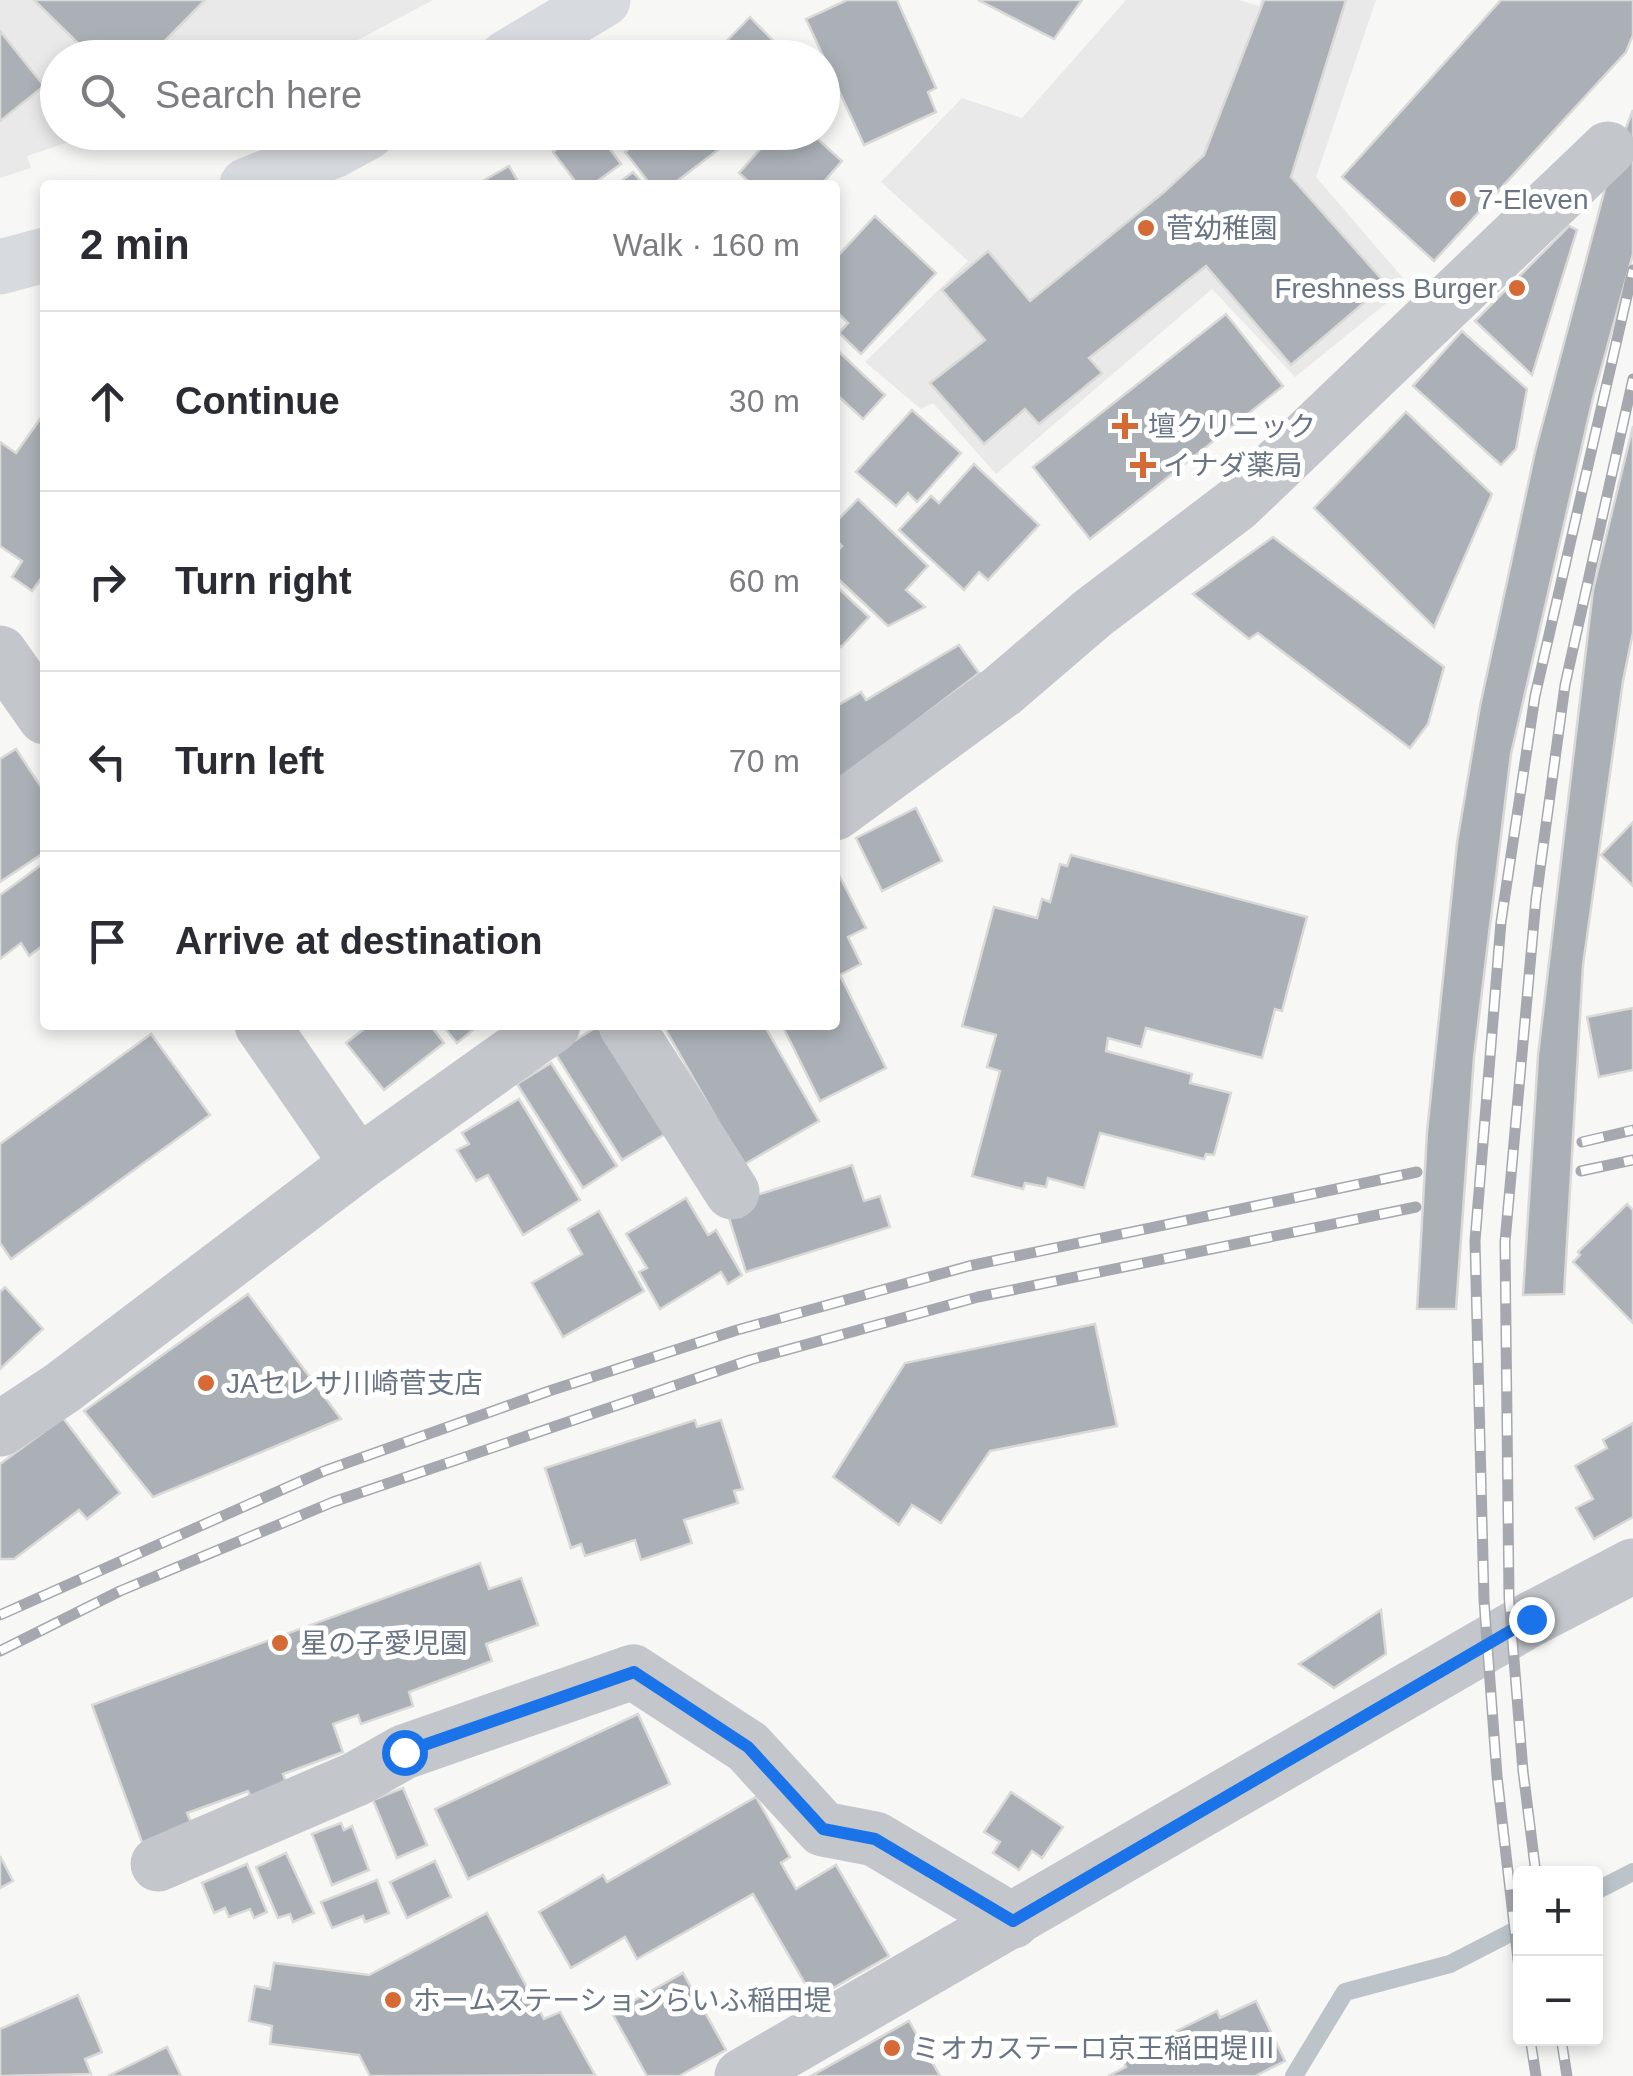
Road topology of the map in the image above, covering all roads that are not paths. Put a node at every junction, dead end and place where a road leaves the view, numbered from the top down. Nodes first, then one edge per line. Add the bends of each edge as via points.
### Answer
1 (604, 0) edge
2 (536, 40) edge
3 (1608, 149) dead end
4 (327, 150) edge
5 (258, 180) edge
6 (40, 256) edge
7 (0, 267) edge
8 (0, 653) edge
9 (40, 710) edge
10 (840, 810) edge
11 (265, 1030) edge
12 (547, 1030) edge
13 (629, 1030) edge
14 (358, 1164) junction
15 (732, 1192) dead end
16 (0, 1429) edge
17 (1633, 1566) edge
18 (158, 1864) dead end
19 (1013, 1921) junction
20 (742, 2076) edge

1 - 2 main road
3 - 10 street via 1237,504
4 - 5 main road
6 - 7 main road
8 - 9 street
11 - 14 street
12 - 14 street
13 - 15 street
14 - 16 street
17 - 19 street
18 - 19 street via 404,1752 634,1672 748,1747 823,1829 875,1839
19 - 20 street

